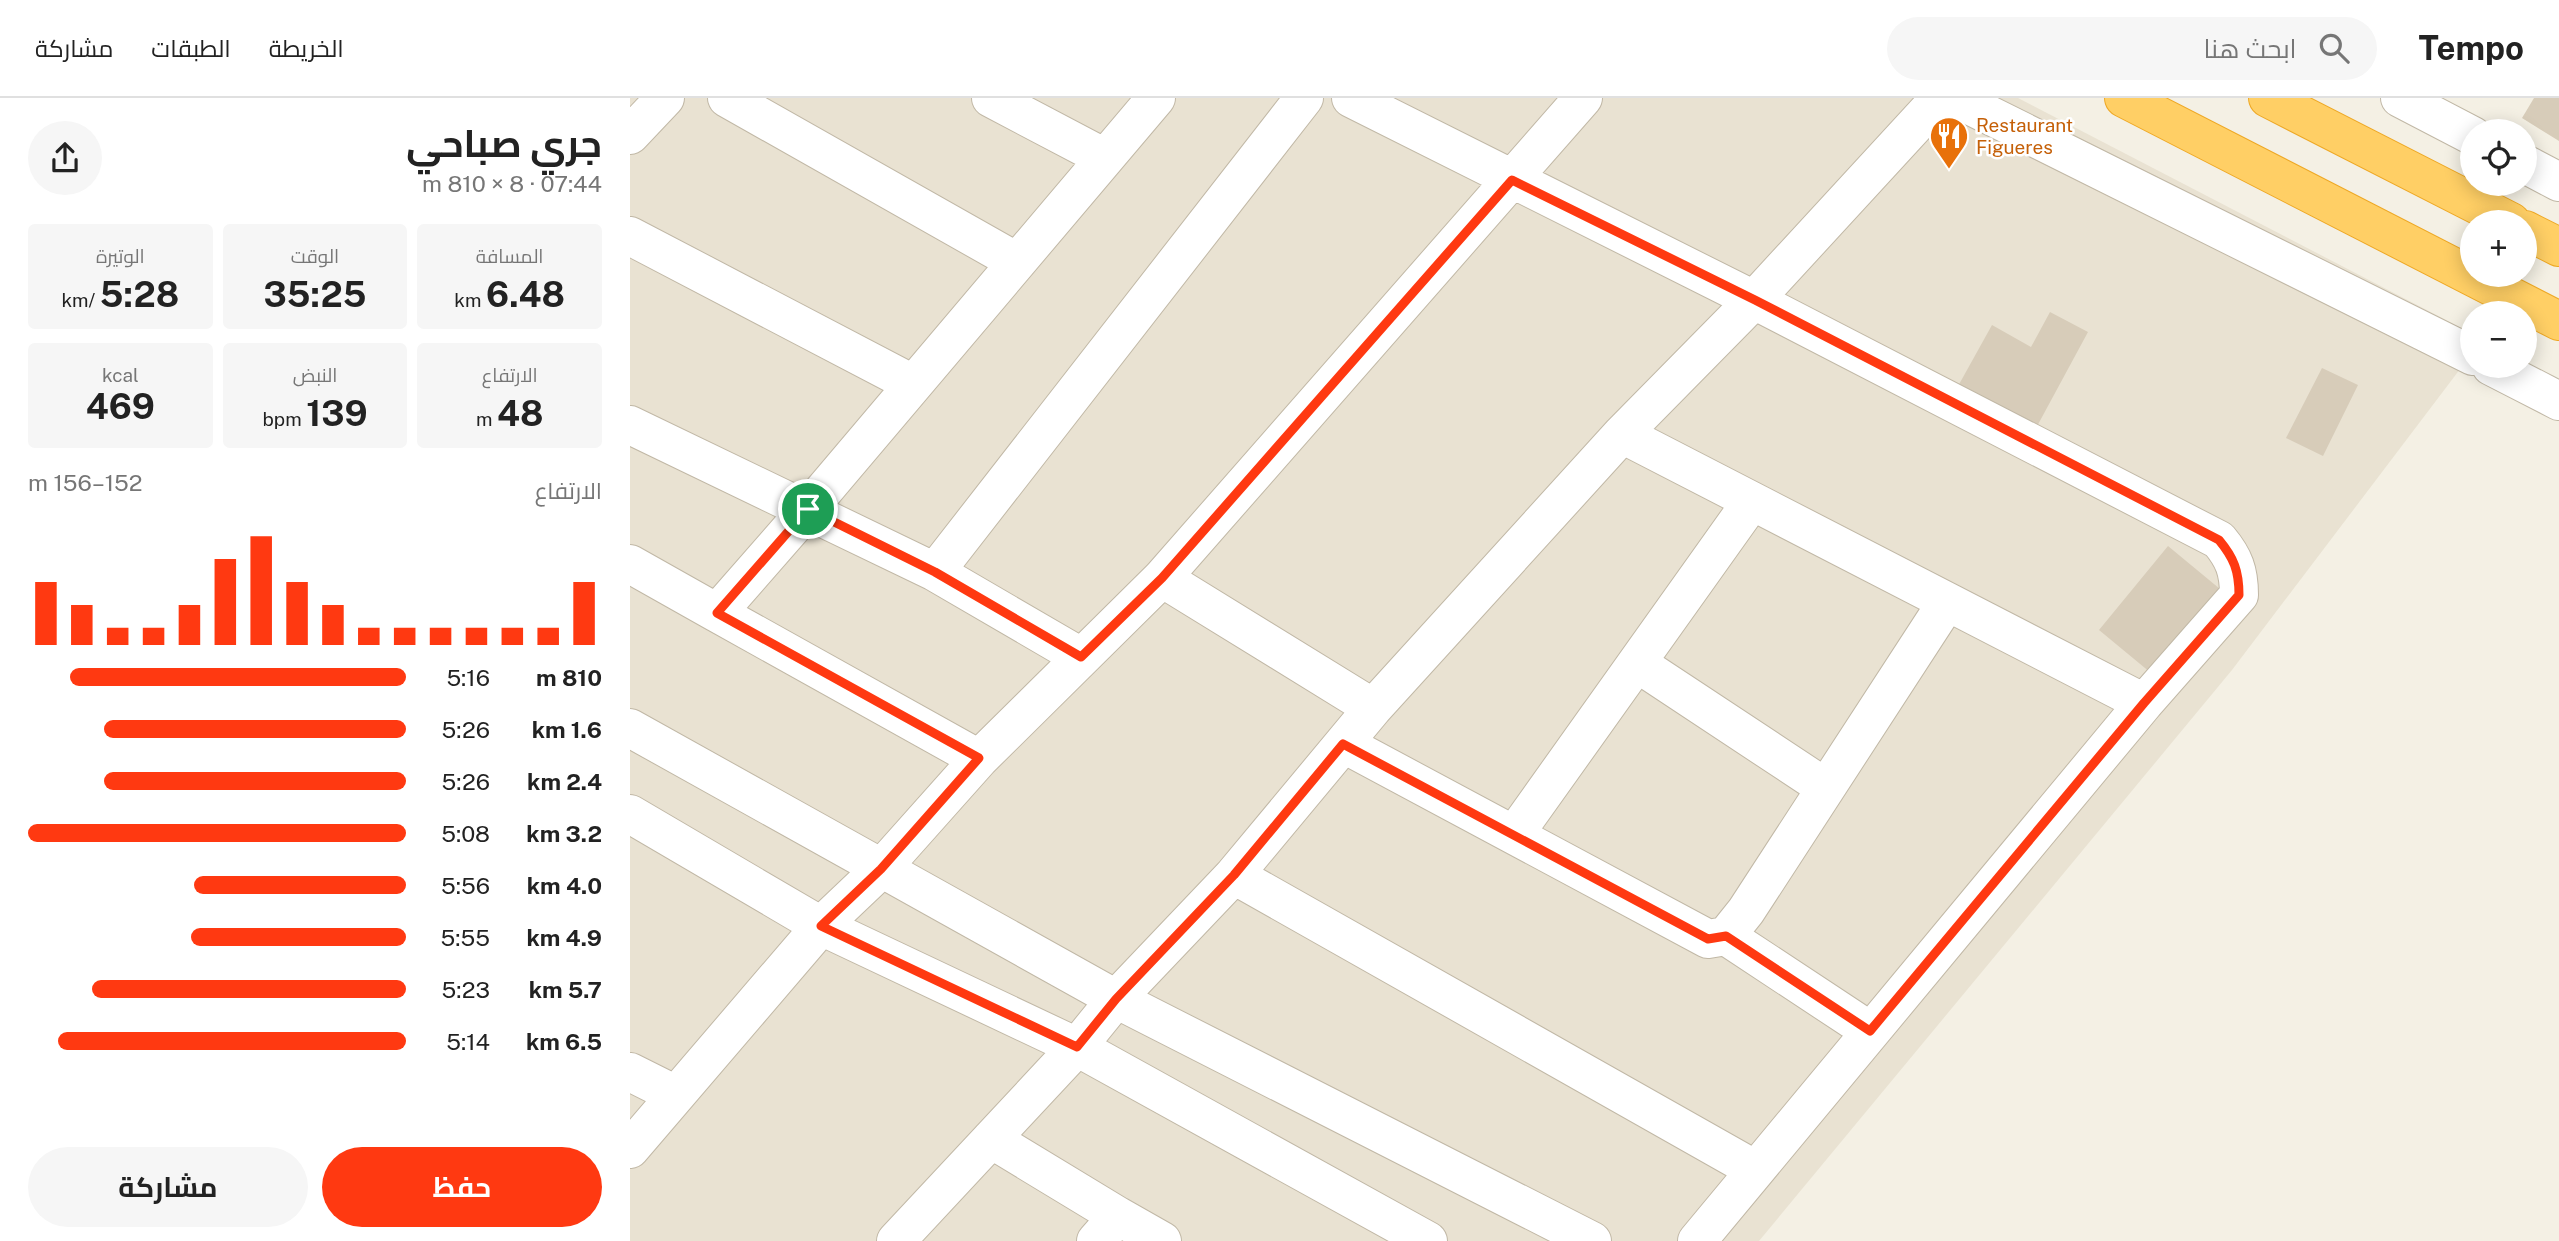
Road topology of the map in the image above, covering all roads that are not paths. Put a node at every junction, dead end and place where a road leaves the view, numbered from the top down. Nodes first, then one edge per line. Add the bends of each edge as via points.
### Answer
1 (665, 98) edge
2 (727, 98) edge
3 (991, 98) edge
4 (1156, 98) edge
5 (1304, 98) edge
6 (1351, 98) edge
7 (1583, 98) edge
8 (1940, 98) edge
9 (1955, 98) edge
10 (2124, 98) edge
11 (2268, 98) edge
12 (2400, 98) edge
13 (2460, 129) edge
14 (630, 135) edge
15 (1105, 158) junction
16 (2537, 170) edge
17 (1512, 180) junction
18 (2559, 181) edge
19 (2487, 210) edge
20 (630, 236) edge
21 (2537, 236) edge
22 (2559, 247) edge
23 (1017, 262) junction
24 (1755, 300) junction
25 (2559, 321) edge
26 (2460, 350) edge
27 (2514, 378) edge
28 (913, 384) junction
29 (2559, 401) edge
30 (630, 425) edge
31 (1622, 434) junction
32 (1752, 501) junction
33 (808, 509) junction
34 (630, 564) edge
35 (935, 572) junction
36 (1162, 578) junction
37 (1947, 602) junction
38 (717, 613) junction
39 (1081, 657) junction
40 (1637, 663) junction
41 (2144, 703) junction
42 (1373, 708) junction
43 (630, 728) edge
44 (1343, 744) junction
45 (979, 758) junction
46 (1826, 788) junction
47 (630, 814) edge
48 (1514, 835) junction
49 (881, 869) junction
50 (1234, 875) junction
51 (821, 926) junction
52 (1726, 936) junction
53 (1116, 999) junction
54 (1870, 1031) junction
55 (1077, 1047) junction
56 (630, 1072) edge
57 (676, 1095) junction
58 (991, 1139) junction
59 (630, 1149) edge
60 (1754, 1170) junction
61 (1107, 1228) edge
62 (896, 1241) edge
63 (1162, 1241) edge
64 (1428, 1241) edge
65 (1592, 1241) edge
66 (1697, 1241) edge

1 - 14 street
2 - 23 street
3 - 15 street
4 - 15 street
5 - 35 street
6 - 17 street
7 - 17 street
8 - 24 street
9 - 26 street
10 - 25 highway
11 - 19 highway
12 - 13 street
15 - 23 street
16 - 18 street
17 - 24 street
17 - 36 street
20 - 28 street
21 - 22 highway
23 - 28 street
24 - 31 street
24 - 41 street via 2219,540 2233,556 2239,595
27 - 29 street
28 - 33 street
30 - 33 street
31 - 32 street
31 - 42 street
32 - 37 street
32 - 40 street
33 - 35 street
33 - 38 street
34 - 38 street
35 - 39 street
36 - 39 street
36 - 42 street
37 - 41 street
37 - 46 street
38 - 45 street
39 - 45 street
40 - 46 street
40 - 48 street
41 - 54 street
42 - 44 street
43 - 49 street
44 - 48 street
44 - 50 street
45 - 49 street
46 - 52 street
47 - 51 street
48 - 52 street via 1708,939
49 - 51 street
49 - 53 street
50 - 53 street
50 - 60 street
51 - 55 street
51 - 57 street
52 - 54 street
53 - 55 street
53 - 65 street
54 - 60 street
55 - 58 street
55 - 64 street
56 - 57 street
57 - 59 street
58 - 61 street
58 - 62 street
60 - 66 street
61 - 63 street

